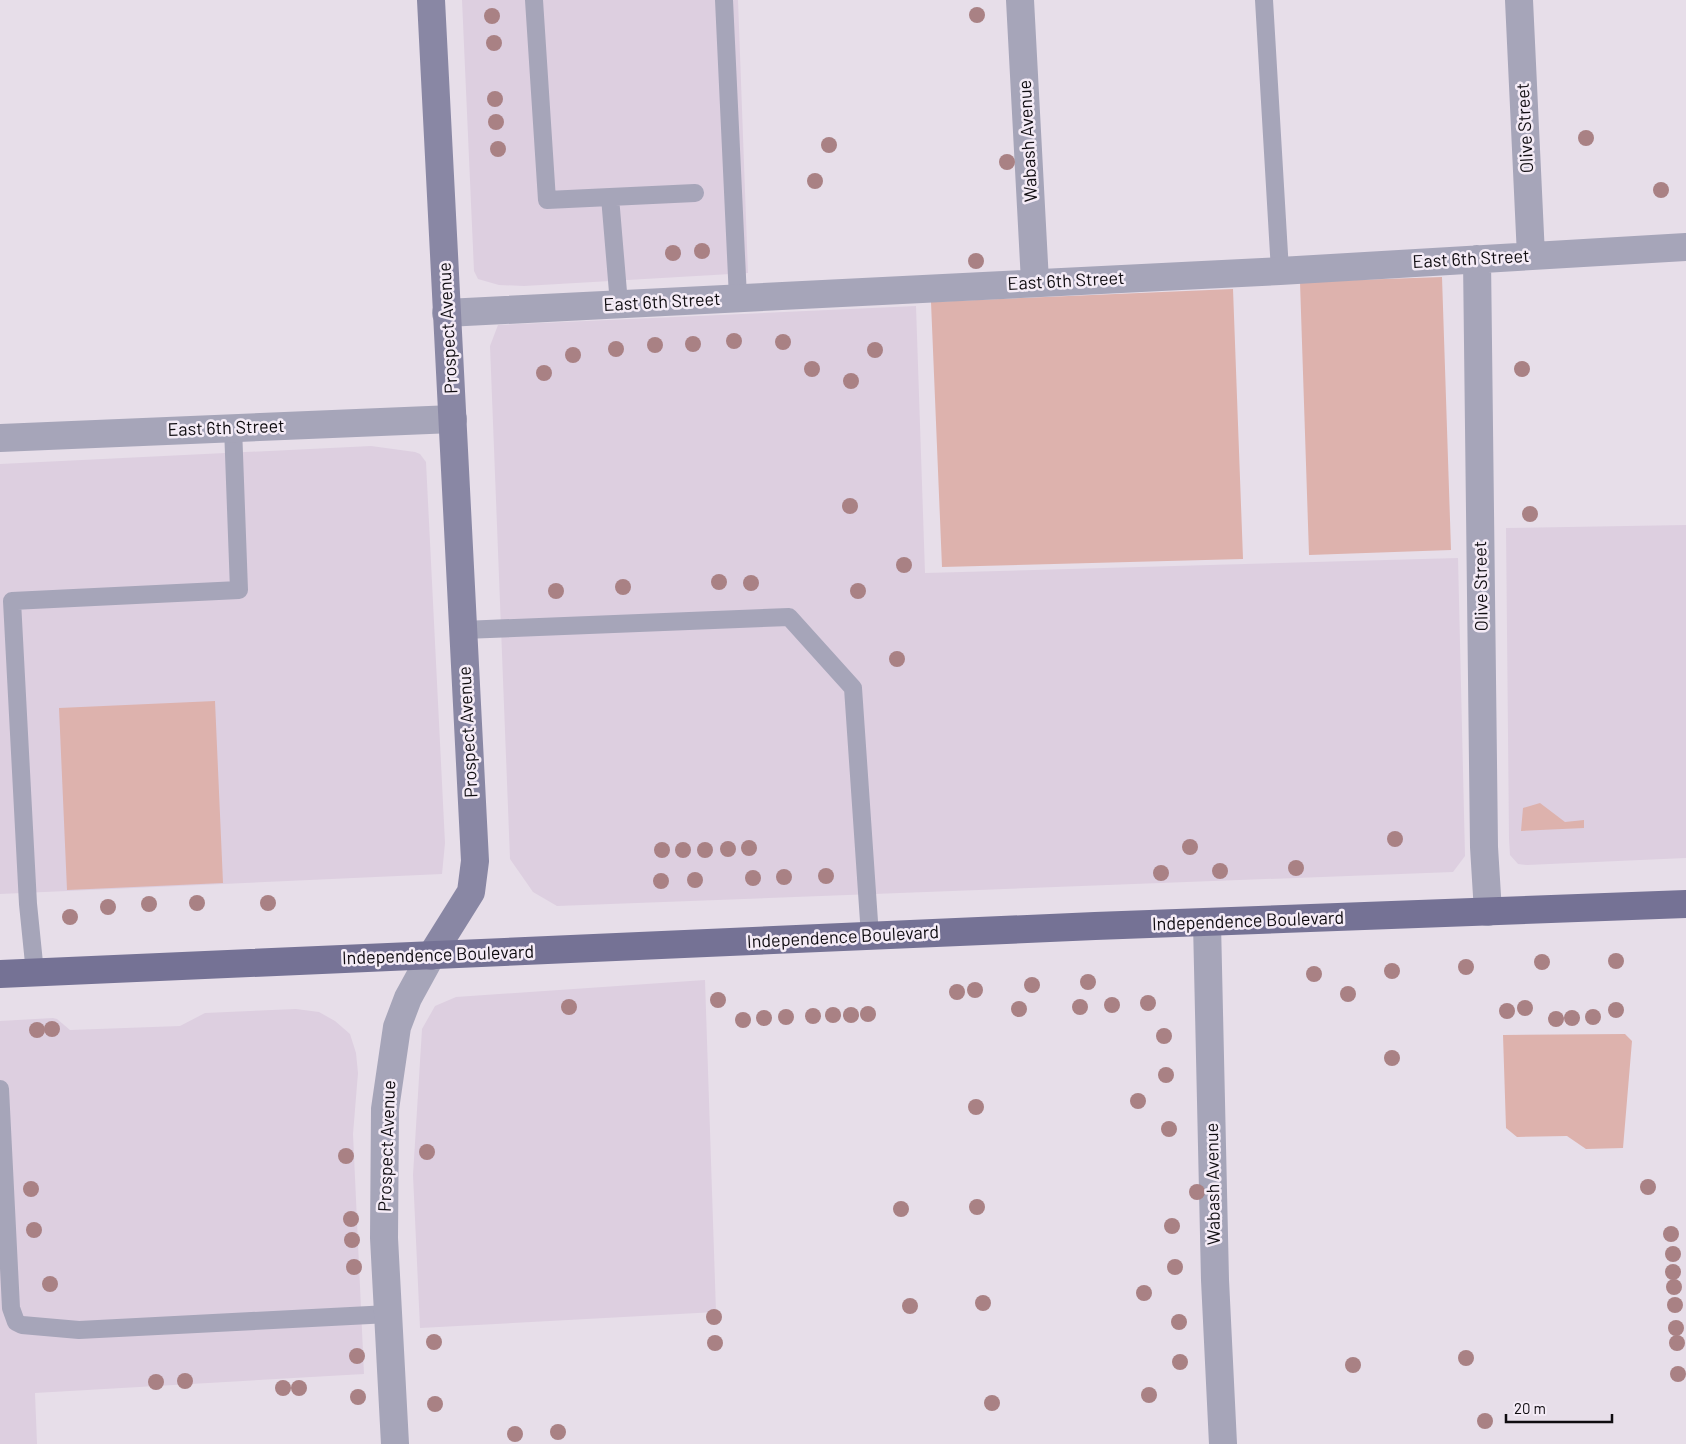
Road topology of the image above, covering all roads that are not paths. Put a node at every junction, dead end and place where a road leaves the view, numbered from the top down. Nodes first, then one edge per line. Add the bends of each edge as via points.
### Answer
1 (431, 0) edge
2 (534, 0) edge
3 (724, 0) edge
4 (1020, 0) edge
5 (1264, 0) edge
6 (1519, 0) edge
7 (695, 193) dead end
8 (610, 197) junction
9 (1686, 247) edge
10 (1531, 256) junction
11 (1477, 259) junction
12 (1280, 271) junction
13 (1035, 282) junction
14 (738, 298) junction
15 (619, 304) junction
16 (446, 314) junction
17 (453, 419) junction
18 (232, 427) junction
19 (0, 438) edge
20 (463, 630) junction
21 (1686, 904) edge
22 (1488, 912) junction
23 (1207, 923) junction
24 (870, 936) junction
25 (431, 956) junction
26 (34, 973) junction
27 (0, 974) edge
28 (0, 1089) edge
29 (4, 1276) edge
30 (389, 1314) junction
31 (395, 1444) edge
32 (1224, 1444) edge

1 - 16 main road, Prospect Avenue
2 - 8 lane via 547,200
3 - 14 lane
4 - 13 street, Wabash Avenue
5 - 12 lane
6 - 10 street, Olive Street
7 - 8 lane
8 - 15 lane
9 - 10 street, East 6th Street
10 - 11 street, East 6th Street
11 - 12 street, East 6th Street
11 - 22 street, Olive Street via 1484,847
12 - 13 street, East 6th Street
13 - 14 street, East 6th Street
14 - 15 street, East 6th Street
15 - 16 street, East 6th Street
16 - 17 main road, Prospect Avenue
17 - 18 street, East 6th Street
17 - 20 main road, Prospect Avenue
18 - 19 street, East 6th Street
18 - 26 lane via 240,590 12,601
20 - 24 lane via 789,617 853,688
20 - 25 main road, Prospect Avenue via 475,861 471,892
21 - 22 main road, Independence Boulevard
22 - 23 main road, Independence Boulevard
23 - 24 main road, Independence Boulevard
23 - 32 street, Wabash Avenue via 1215,1280
24 - 25 main road, Independence Boulevard
25 - 26 main road, Independence Boulevard
25 - 30 street, Prospect Avenue via 408,998 397,1027 385,1109 384,1238
26 - 27 main road, Independence Boulevard
28 - 29 lane
29 - 30 lane via 16,1322 39,1327 79,1330
30 - 31 street, Prospect Avenue

